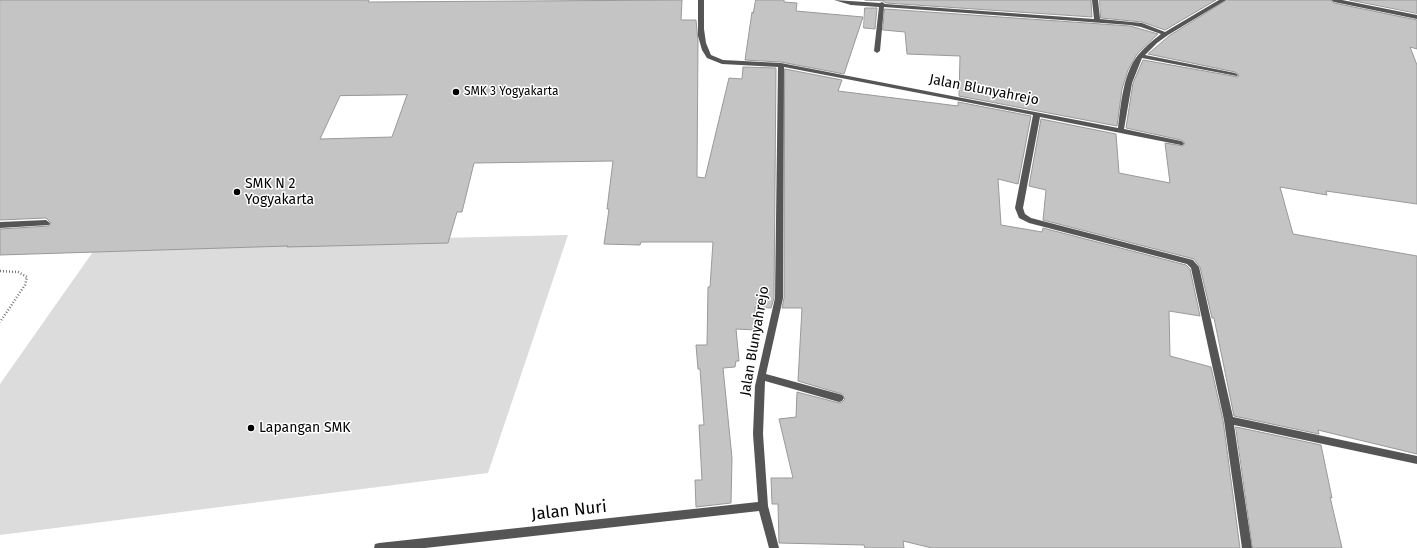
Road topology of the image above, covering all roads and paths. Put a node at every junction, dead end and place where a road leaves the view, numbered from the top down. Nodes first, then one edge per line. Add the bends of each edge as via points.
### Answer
1 (702, 0) edge
2 (837, 0) edge
3 (1095, 0) edge
4 (1223, 0) edge
5 (1334, 0) edge
6 (882, 4) junction
7 (1417, 17) edge
8 (1097, 21) junction
9 (1166, 34) junction
10 (877, 51) dead end
11 (1140, 56) junction
12 (782, 65) junction
13 (1235, 75) dead end
14 (1037, 114) junction
15 (1121, 130) junction
16 (1181, 143) dead end
17 (46, 224) dead end
18 (0, 225) edge
19 (0, 271) edge
20 (0, 322) edge
21 (762, 377) junction
22 (839, 398) dead end
23 (1229, 420) junction
24 (1417, 460) edge
25 (763, 506) junction
26 (425, 546) edge
27 (379, 548) edge
28 (774, 548) edge
29 (1248, 548) edge

1 - 12 street, Jalan Blunyahrejo via 701,32 709,56 722,62
2 - 6 street
3 - 8 street
4 - 9 street
5 - 7 street
6 - 8 street
6 - 10 street
8 - 9 street via 1142,25
9 - 11 street
11 - 13 street
11 - 15 street via 1127,89
12 - 14 street, Jalan Blunyahrejo
12 - 21 street, Jalan Blunyahrejo via 779,298
14 - 15 street, Jalan Blunyahrejo
14 - 23 street via 1019,208 1022,216 1193,264
15 - 16 street, Jalan Blunyahrejo
17 - 18 street
19 - 20 path via 18,272 27,277 25,285
21 - 22 street
21 - 25 street, Jalan Blunyahrejo via 759,386 758,434
23 - 24 street
23 - 29 street
25 - 26 street, Jalan Nuri
25 - 28 street, Jalan Blunyahrejo
26 - 27 street, Jalan Nuri

